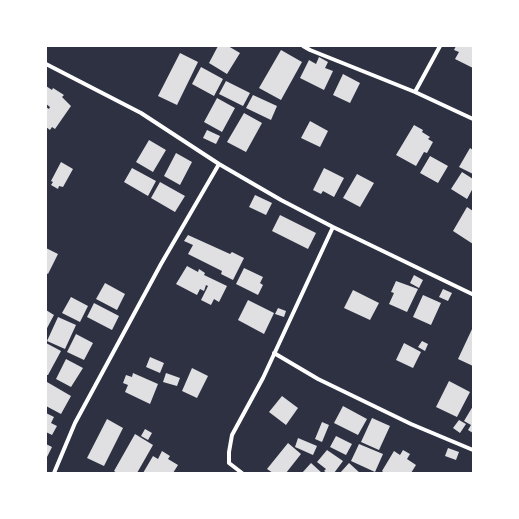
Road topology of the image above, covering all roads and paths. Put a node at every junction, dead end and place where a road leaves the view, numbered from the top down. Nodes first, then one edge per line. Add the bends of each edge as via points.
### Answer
1 (303, 46) edge
2 (440, 46) edge
3 (46, 64) edge
4 (415, 92) junction
5 (473, 119) edge
6 (219, 164) junction
7 (333, 227) junction
8 (473, 293) edge
9 (274, 353) junction
10 (473, 450) edge
11 (54, 473) edge
12 (242, 473) edge

1 - 4 street
2 - 4 street
3 - 6 street via 141,113
4 - 5 street
6 - 7 street
6 - 11 street via 161,264 75,423
7 - 8 street
7 - 9 street
9 - 10 street via 318,379 411,424
9 - 12 street via 232,435 229,463

